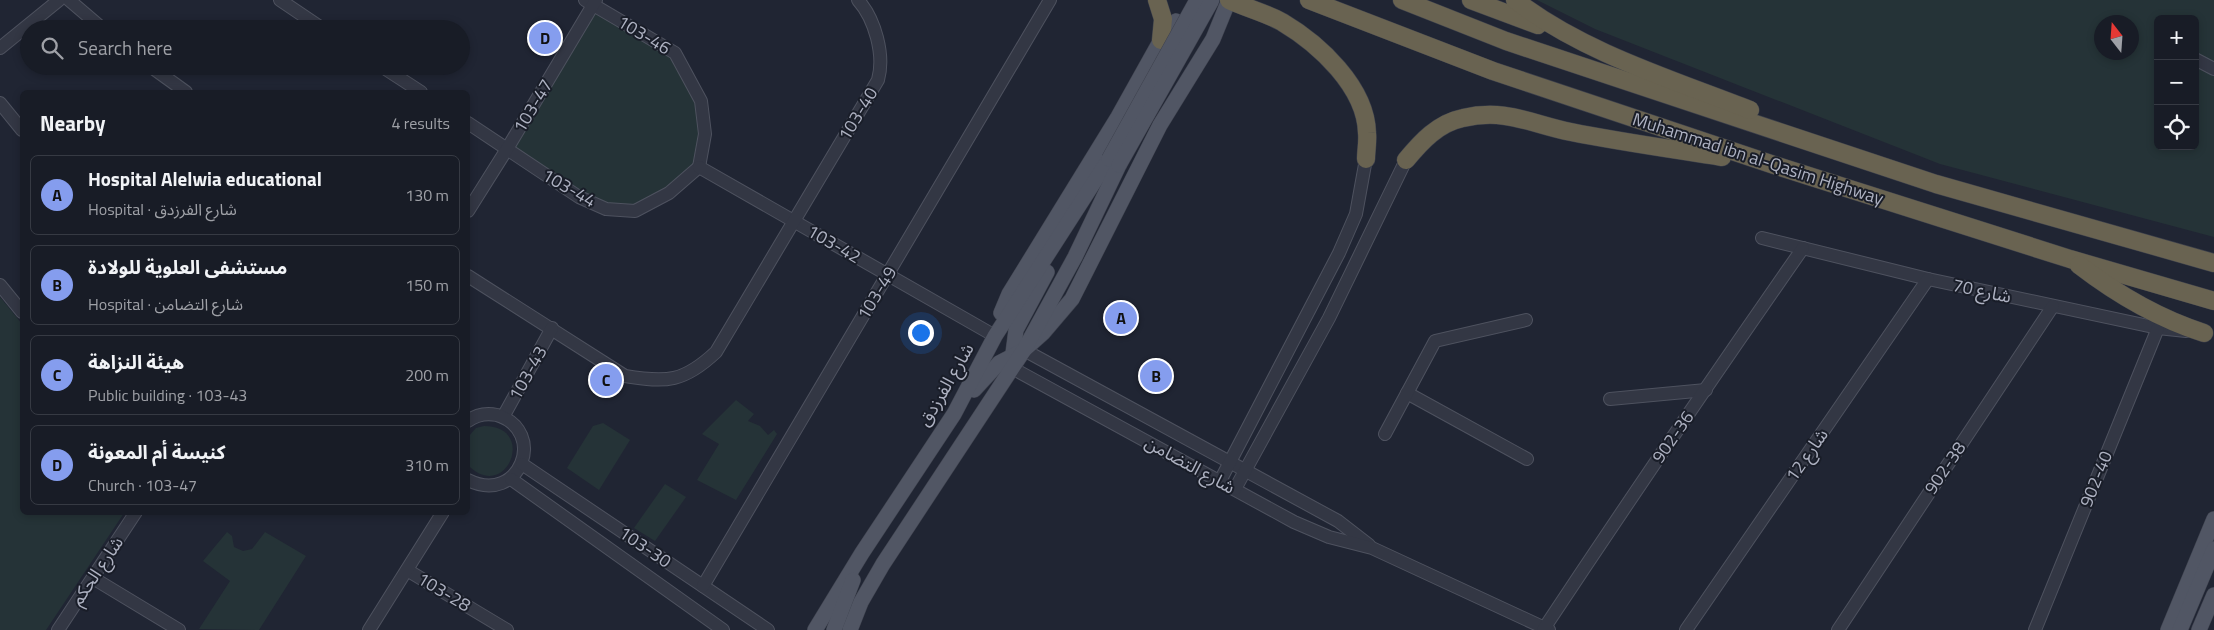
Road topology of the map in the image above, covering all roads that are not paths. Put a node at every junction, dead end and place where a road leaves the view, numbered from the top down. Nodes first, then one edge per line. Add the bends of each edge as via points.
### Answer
1 (59, 0) edge
2 (69, 0) edge
3 (280, 0) edge
4 (858, 0) edge
5 (1050, 0) edge
6 (1157, 0) edge
7 (1198, 0) edge
8 (1212, 0) edge
9 (1229, 0) edge
10 (1308, 0) edge
11 (1402, 0) edge
12 (1471, 0) edge
13 (1514, 0) edge
14 (591, 2) edge
15 (1212, 19) dead end
16 (34, 20) edge
17 (92, 20) edge
18 (310, 20) edge
19 (1176, 21) dead end
20 (20, 32) edge
21 (1569, 36) junction
22 (1213, 39) junction
23 (1161, 40) junction
24 (0, 48) edge
25 (2197, 60) edge
26 (2214, 69) edge
27 (162, 75) edge
28 (395, 75) edge
29 (183, 90) edge
30 (418, 90) edge
31 (0, 103) edge
32 (470, 124) edge
33 (20, 128) edge
34 (507, 149) junction
35 (1366, 159) joint
36 (1406, 160) joint
37 (1114, 162) junction
38 (1774, 165) junction
39 (699, 167) junction
40 (1936, 184) junction
41 (470, 208) edge
42 (794, 222) junction
43 (1762, 238) dead end
44 (1803, 248) junction
45 (2070, 259) junction
46 (2214, 263) edge
47 (887, 275) junction
48 (470, 277) edge
49 (1928, 279) junction
50 (0, 285) edge
51 (2214, 301) edge
52 (2053, 306) junction
53 (20, 310) edge
54 (1526, 320) dead end
55 (552, 328) junction
56 (2158, 328) junction
57 (996, 334) junction
58 (2209, 335) edge
59 (1016, 358) junction
60 (1706, 390) junction
61 (1407, 393) junction
62 (1610, 399) dead end
63 (954, 414) junction
64 (504, 417) junction
65 (470, 420) edge
66 (1385, 434) dead end
67 (1527, 459) dead end
68 (1231, 461) junction
69 (522, 464) junction
70 (1246, 469) junction
71 (511, 479) junction
72 (470, 481) edge
73 (1220, 481) junction
74 (1235, 489) junction
75 (134, 515) edge
76 (441, 515) edge
77 (2214, 519) edge
78 (1338, 521) junction
79 (1329, 537) junction
80 (1372, 548) junction
81 (2214, 549) edge
82 (862, 553) junction
83 (407, 570) junction
84 (93, 578) junction
85 (704, 586) junction
86 (2214, 595) edge
87 (861, 602) junction
88 (2214, 620) edge
89 (1546, 629) edge
90 (58, 630) edge
91 (179, 630) edge
92 (369, 630) edge
93 (507, 630) edge
94 (723, 630) edge
95 (768, 630) edge
96 (815, 630) edge
97 (834, 630) edge
98 (850, 630) edge
99 (862, 630) edge
100 (1686, 630) edge
101 (1838, 630) edge
102 (2035, 630) edge
103 (2168, 630) edge
104 (2180, 630) edge
105 (2199, 630) edge
106 (2210, 630) edge

1 - 16 street
2 - 17 street
3 - 18 street
4 - 42 street, 103-40 via 879,46 882,68
5 - 47 street, 103-49
6 - 23 highway via 1163,19
7 - 37 main road, bridge
8 - 37 main road, bridge
9 - 22 main road
9 - 35 highway via 1282,22 1325,55 1346,76 1359,99 1368,131
10 - 38 highway, Muhammad ibn al-Qasim Highway via 1493,71
11 - 40 highway, Muhammad ibn al-Qasim Highway via 1506,40
12 - 21 highway
13 - 21 highway
14 - 34 street, 103-47
14 - 39 street, 103-46 via 675,52 701,101 705,134
15 - 22 main road
19 - 23 main road
20 - 24 street
21 - 40 highway
22 - 59 main road via 1160,125 1072,299
23 - 57 main road via 1118,117 1009,294
25 - 26 street
27 - 29 street
28 - 30 street
31 - 33 street
32 - 34 street, 103-44
34 - 39 street, 103-44 via 579,197 606,209 635,211 669,193
34 - 41 street, 103-47
35 - 68 street via 1356,214 1339,254
36 - 38 highway via 1423,139 1461,118 1508,115 1569,132
36 - 70 street via 1329,318
37 - 57 main road, شارع الفرزدق
37 - 59 main road via 1075,257
38 - 45 highway, Muhammad ibn al-Qasim Highway
39 - 42 street, 103-42
40 - 46 highway, Muhammad ibn al-Qasim Highway
42 - 47 street, 103-42
42 - 55 street, 103-40 via 716,352 698,369 677,378 652,381 625,376
43 - 44 street, شارع 70
44 - 49 street, شارع 70
44 - 60 street, 902-36
45 - 51 highway, Muhammad ibn al-Qasim Highway
45 - 58 highway via 2133,303
47 - 57 street, 103-42
47 - 85 street, 103-49
48 - 55 street, 103-40
49 - 52 street, شارع 70
49 - 100 street, شارع 12
50 - 53 street
52 - 56 street, شارع 70
52 - 101 street, 902-38
54 - 61 street via 1435,341
55 - 64 street, 103-43
56 - 58 street, شارع 70
56 - 102 street, 902-40
57 - 63 main road, شارع الفرزدق
59 - 63 main road via 984,377
59 - 68 street, شارع التضامن
59 - 73 street, شارع التضامن
59 - 87 main road
60 - 62 street
60 - 89 street, 902-36 via 1608,530
61 - 66 street
61 - 67 street
63 - 82 main road, شارع الفرزدق
64 - 65 street via 481,414
64 - 69 street via 520,432 524,448
68 - 70 street, شارع التضامن
68 - 73 street
69 - 71 street
69 - 85 street, 103-30
70 - 74 street
70 - 78 street, شارع التضامن
71 - 72 street via 496,486 480,486
71 - 94 street, 103-30
73 - 74 street, شارع التضامن
74 - 79 street, شارع التضامن via 1294,522
75 - 84 street, شارع الحكم
76 - 83 street
77 - 103 main road
78 - 79 street
78 - 80 street, شارع التضامن
79 - 80 street, شارع التضامن
80 - 89 street, شارع التضامن
81 - 104 main road
82 - 96 main road, شارع الفرزدق
82 - 97 main road
83 - 92 street
83 - 93 street, 103-28
84 - 90 street, شارع الحكم
84 - 91 street
85 - 95 street, 103-30
86 - 105 main road
87 - 98 main road
87 - 99 main road
88 - 106 main road

